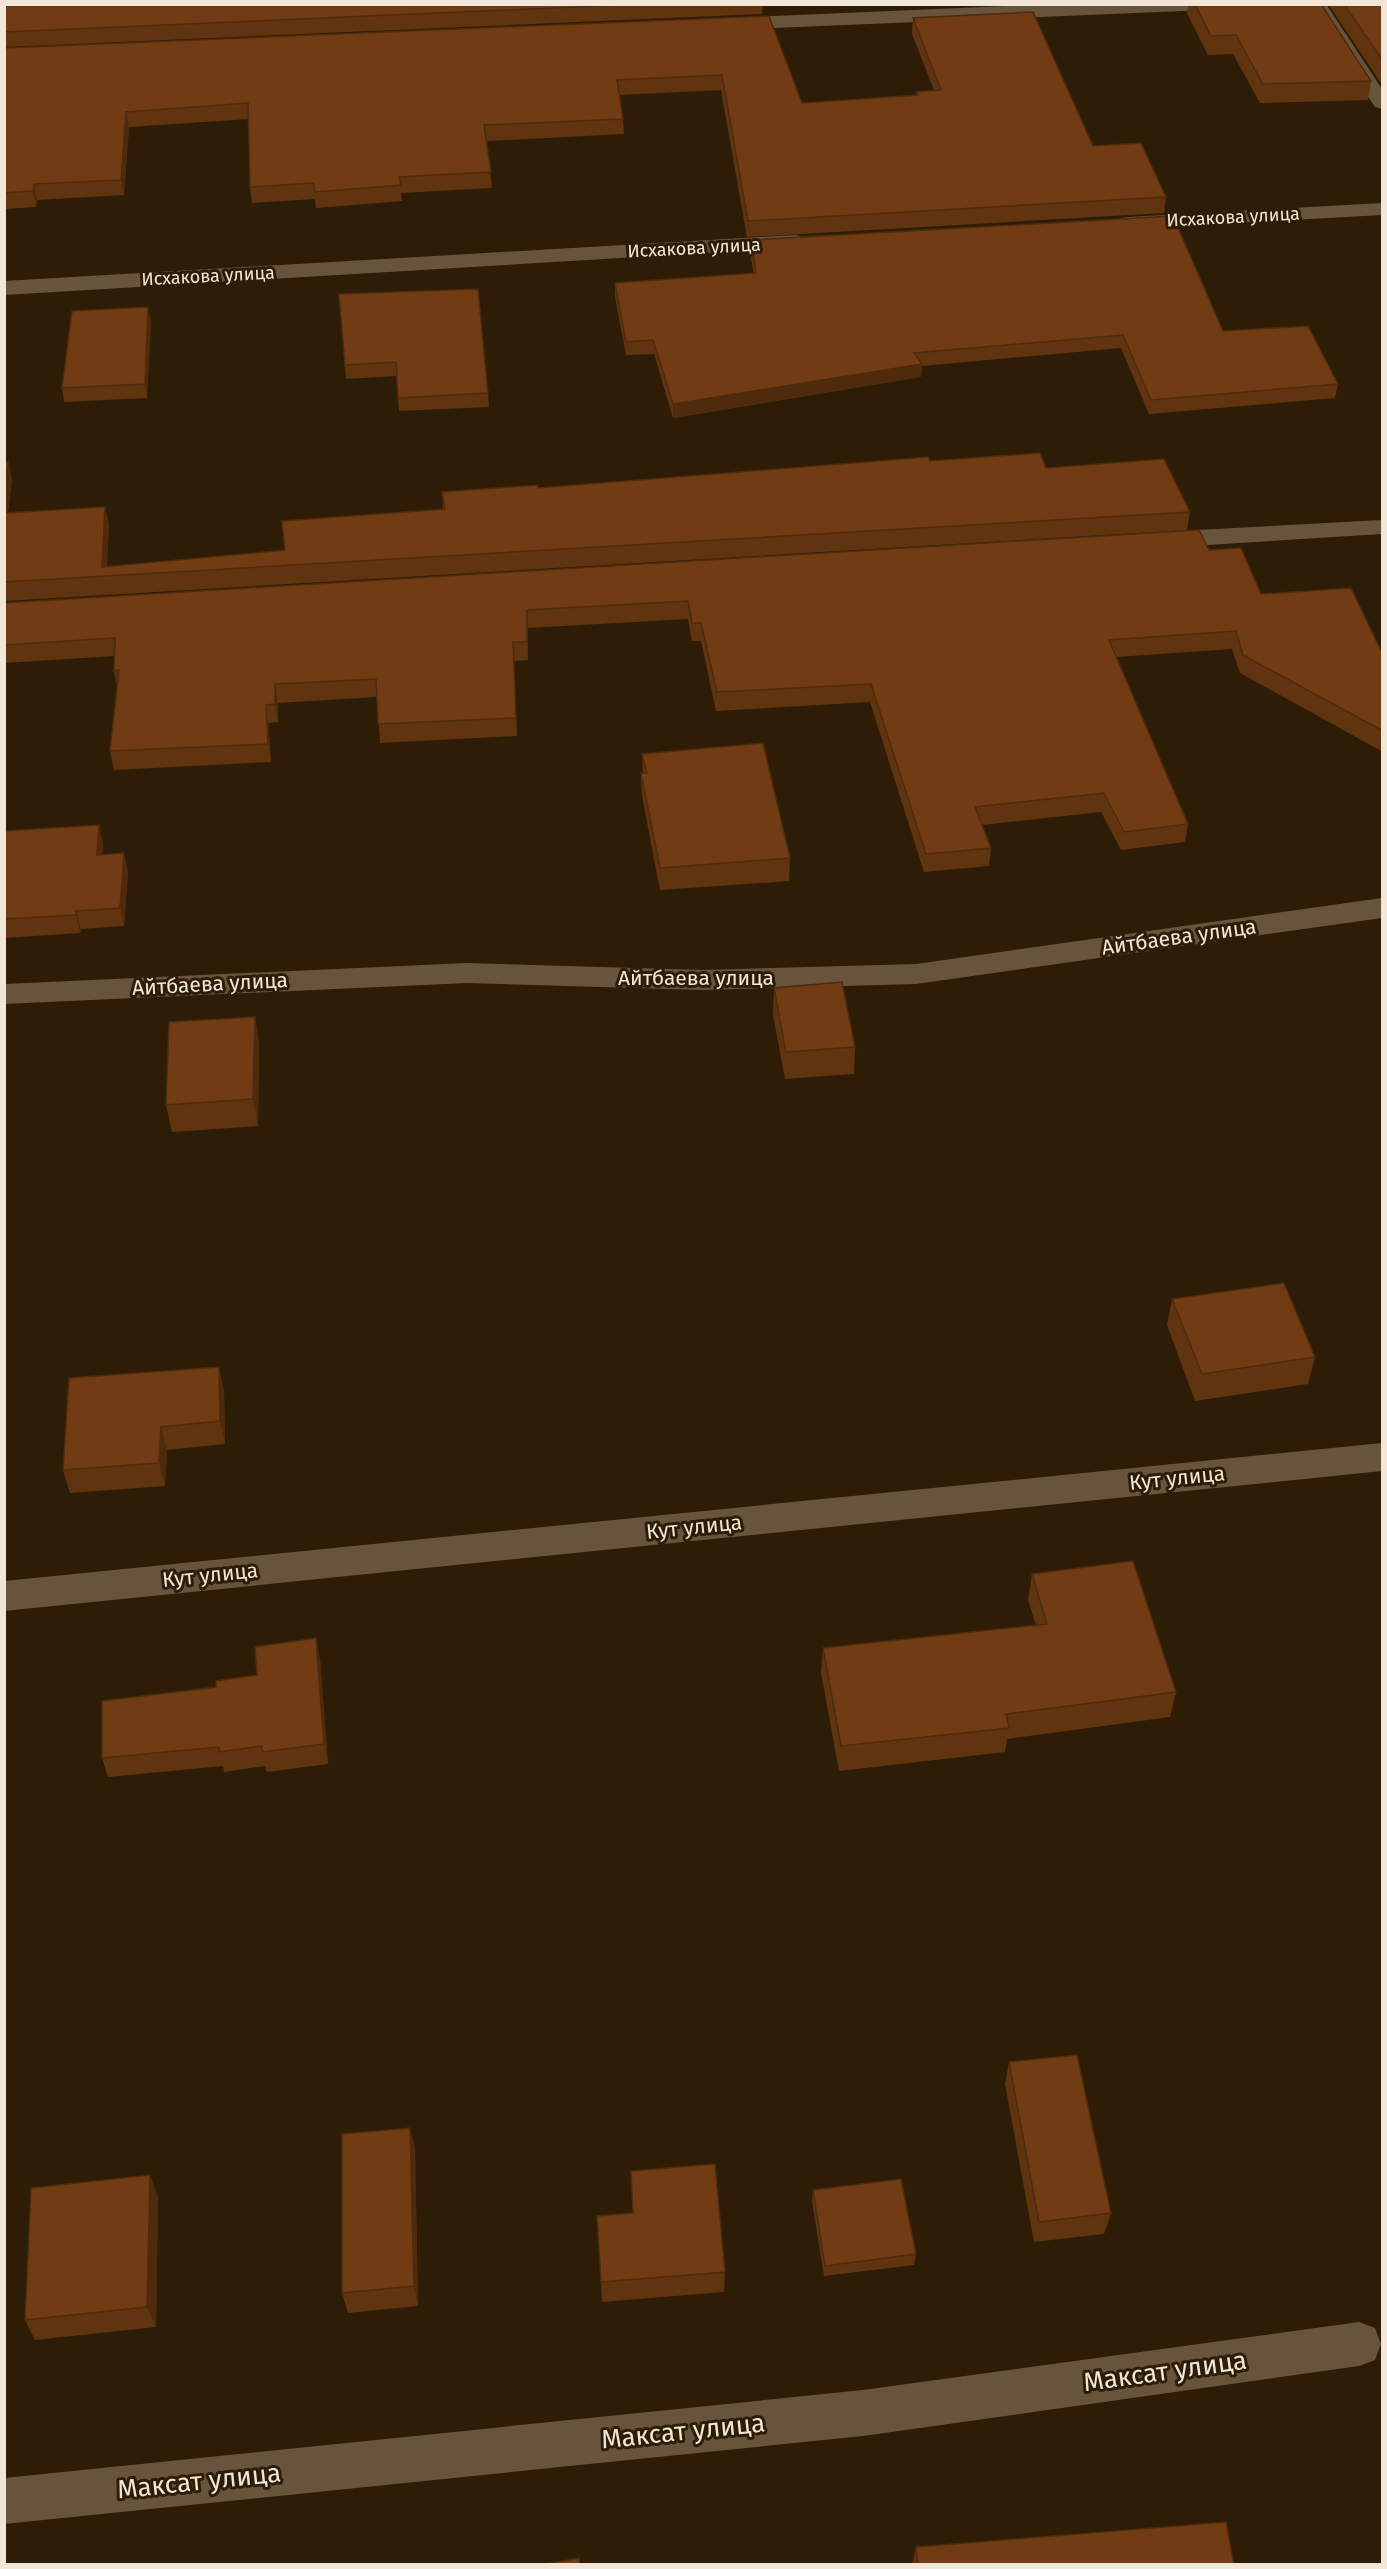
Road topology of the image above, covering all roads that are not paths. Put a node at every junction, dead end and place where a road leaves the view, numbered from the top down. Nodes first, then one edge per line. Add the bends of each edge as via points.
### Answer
1 (1207, 4) edge
2 (1316, 4) edge
3 (705, 25) edge
4 (1383, 103) edge
5 (1383, 209) edge
6 (1109, 224) edge
7 (812, 241) edge
8 (4, 288) edge
9 (1383, 527) edge
10 (1133, 542) edge
11 (1383, 908) edge
12 (4, 994) edge
13 (1383, 1457) edge
14 (4, 1596) edge
15 (1359, 2344) dead end
16 (4, 2501) edge

1 - 3 street
2 - 4 street
5 - 6 street, Исхакова улица
7 - 8 street, Исхакова улица
9 - 10 street
11 - 12 street, Айтбаева улица via 915,974 703,980 467,973
13 - 14 street, Кут улица
15 - 16 street, Максат улица via 863,2413

